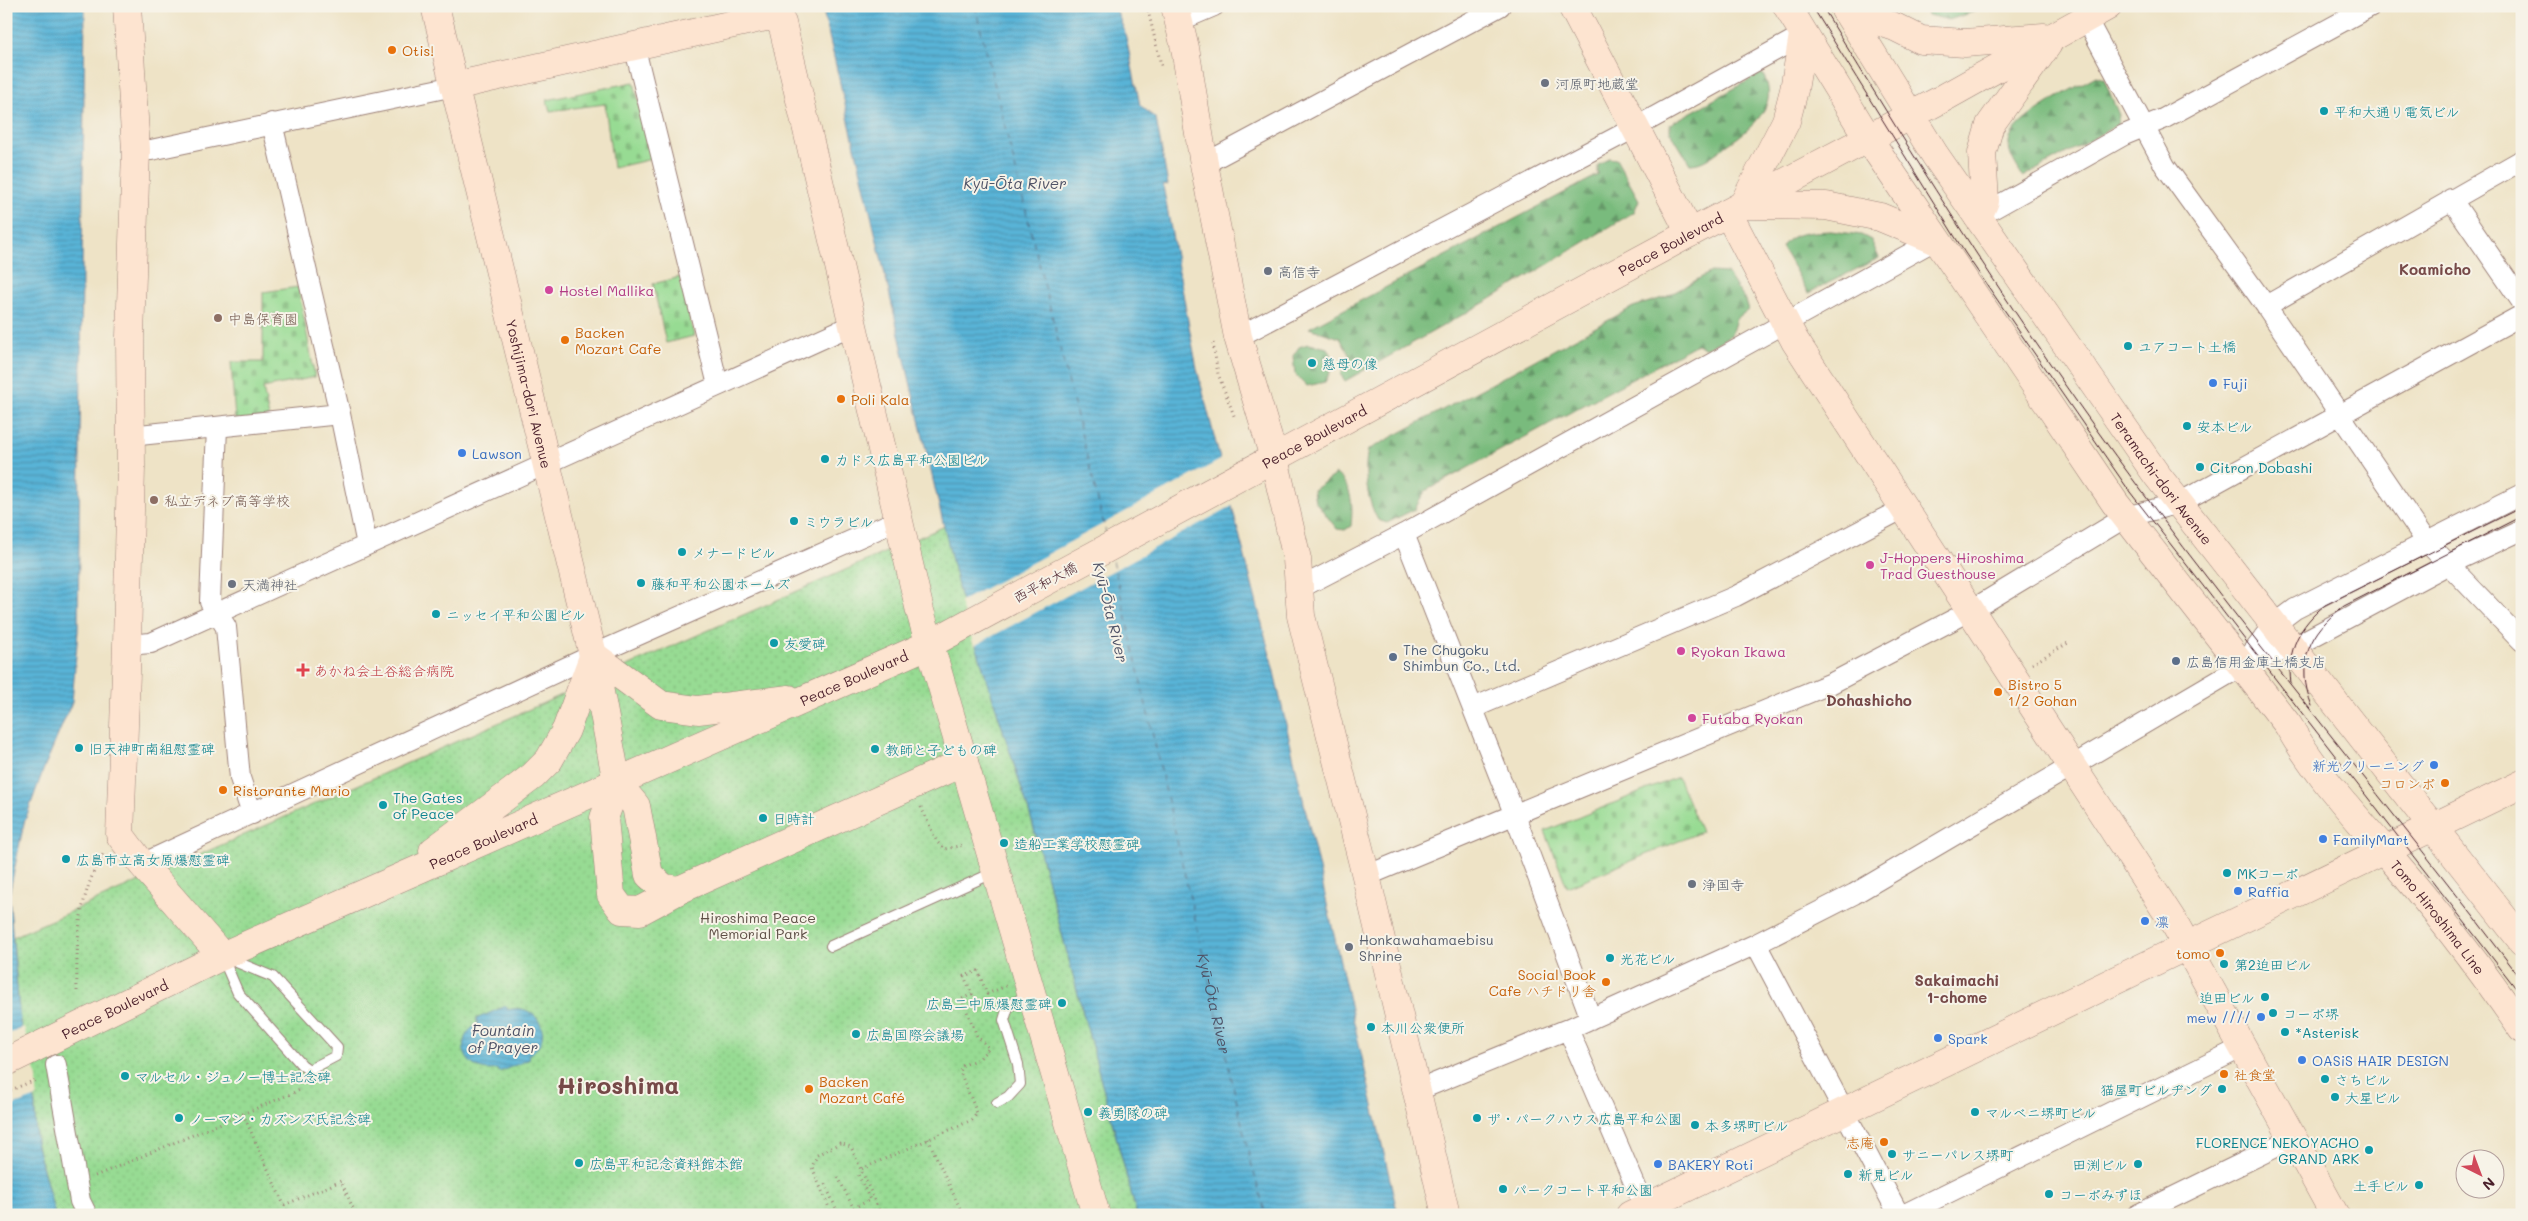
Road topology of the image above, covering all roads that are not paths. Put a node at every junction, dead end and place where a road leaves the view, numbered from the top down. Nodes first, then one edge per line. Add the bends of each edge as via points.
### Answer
1 (127, 6) edge
2 (435, 6) edge
3 (1214, 6) edge
4 (1500, 6) edge
5 (1572, 6) edge
6 (1787, 6) edge
7 (2371, 6) edge
8 (1847, 8) edge
9 (2097, 12) edge
10 (1177, 14) edge
11 (1803, 35) junction
12 (2053, 37) junction
13 (634, 45) junction
14 (454, 86) junction
15 (1910, 116) junction
16 (272, 123) junction
17 (1636, 127) junction
18 (2144, 127) junction
19 (1868, 138) junction
20 (136, 150) junction
21 (2522, 160) edge
22 (1204, 164) junction
23 (2450, 199) junction
24 (1736, 209) junction
25 (1978, 217) junction
26 (1690, 232) junction
27 (1935, 240) junction
28 (2522, 302) edge
29 (2266, 306) junction
30 (2522, 315) edge
31 (1786, 322) junction
32 (852, 325) junction
33 (1238, 337) junction
34 (718, 385) junction
35 (340, 414) junction
36 (2341, 416) junction
37 (217, 427) junction
38 (130, 436) junction
39 (1274, 458) junction
40 (546, 464) junction
41 (1232, 481) joint
42 (2522, 494) edge
43 (2178, 503) junction
44 (1904, 508) junction
45 (2126, 518) junction
46 (898, 520) junction
47 (2522, 530) edge
48 (1404, 534) junction
49 (2426, 541) junction
50 (368, 545) junction
51 (2447, 565) junction
52 (1298, 589) junction
53 (1970, 611) junction
54 (218, 613) junction
55 (2275, 624) junction
56 (964, 626) joint
57 (2522, 641) edge
58 (930, 644) junction
59 (127, 645) junction
60 (2293, 647) junction
61 (593, 655) junction
62 (2242, 666) junction
63 (817, 696) junction
64 (1473, 708) junction
65 (964, 762) junction
66 (2073, 766) junction
67 (618, 783) junction
68 (2522, 784) edge
69 (1514, 813) junction
70 (252, 814) junction
71 (2432, 826) junction
72 (2384, 850) junction
73 (142, 864) junction
74 (996, 871) junction
75 (1366, 876) junction
76 (398, 878) junction
77 (679, 890) junction
78 (2522, 941) edge
79 (1756, 944) junction
80 (2187, 945) junction
81 (832, 946) dead end
82 (222, 956) junction
83 (1022, 992) junction
84 (1591, 1018) junction
85 (1568, 1029) junction
86 (2522, 1029) edge
87 (2243, 1047) junction
88 (6, 1062) edge
89 (56, 1065) dead end
90 (1416, 1092) junction
91 (997, 1103) dead end
92 (1844, 1111) junction
93 (2294, 1138) junction
94 (1641, 1212) edge
95 (87, 1215) edge
96 (1096, 1215) edge
97 (1446, 1215) edge
98 (1899, 1215) edge
99 (1903, 1215) edge
100 (2137, 1215) edge
101 (2335, 1215) edge

1 - 20 street
2 - 14 street, Yoshijima-dori Avenue
3 - 10 street
4 - 22 street
5 - 17 street
6 - 11 street
7 - 18 street
8 - 12 street via 1921,40 1965,43
8 - 15 street, Teramachi-dori Avenue
9 - 12 street, Peace Boulevard
9 - 18 street
10 - 22 street
11 - 17 street
11 - 19 street
11 - 24 street via 1786,121
12 - 15 street, Peace Boulevard
12 - 25 street via 1990,125 1982,153 1985,201
13 - 14 street
13 - 32 street via 770,16 782,23
13 - 34 street
14 - 16 street
14 - 40 street, Yoshijima-dori Avenue
15 - 19 street, Peace Boulevard
15 - 25 street, Teramachi-dori Avenue
16 - 20 street via 151,150
16 - 35 street
17 - 26 street
17 - 33 street
18 - 25 street
18 - 29 street via 2165,166
19 - 24 street, Peace Boulevard
19 - 27 street
20 - 38 street
21 - 23 street
22 - 33 street
23 - 28 street
23 - 29 street
24 - 26 street, Peace Boulevard
24 - 27 street via 1826,206 1885,218
24 - 31 street
25 - 43 street, Teramachi-dori Avenue
26 - 39 street, Peace Boulevard
27 - 31 street
27 - 45 street
29 - 36 street
30 - 36 street
31 - 44 street via 1795,341
31 - 48 street
32 - 34 street
32 - 46 street
33 - 39 street
34 - 40 street
35 - 37 street
35 - 50 street
36 - 43 street
36 - 49 street
37 - 38 street
37 - 54 street via 210,602
38 - 59 street
39 - 41 street, Peace Boulevard
39 - 52 street via 1297,559
40 - 50 street
40 - 61 street, Yoshijima-dori Avenue
41 - 56 street, 西平和大橋
42 - 49 street
43 - 45 street
43 - 55 street, Teramachi-dori Avenue
44 - 53 street
44 - 64 street via 1736,596
45 - 53 street
45 - 62 street
46 - 58 street
46 - 61 street
47 - 51 street
48 - 52 street
48 - 64 street
49 - 51 street
49 - 55 street via 2295,609
50 - 54 street
51 - 57 street
51 - 60 street
52 - 75 street via 1301,616
53 - 66 street
53 - 69 street via 1832,683
54 - 59 street via 151,643
54 - 70 street via 226,626 240,778
55 - 60 street, Teramachi-dori Avenue
55 - 62 street
56 - 58 street, Peace Boulevard
58 - 63 street, Peace Boulevard
58 - 65 street
59 - 73 street via 120,835
60 - 62 street
60 - 71 street, Teramachi-dori Avenue
61 - 63 street via 661,705 698,710
61 - 67 street, Yoshijima-dori Avenue
61 - 70 street
61 - 76 street via 566,730 549,760 533,776
62 - 66 street
62 - 72 street via 2288,725 2304,752
63 - 67 street, Peace Boulevard
64 - 69 street
65 - 74 street
65 - 77 street
66 - 79 street via 1854,894
66 - 80 street
67 - 76 street, Peace Boulevard
67 - 77 street via 636,806 649,876 664,888
67 - 77 street via 604,818 612,895 622,910 640,911
68 - 71 street, Tomo Hiroshima Line
69 - 75 street
69 - 84 street
70 - 73 street
71 - 72 street, Tomo Hiroshima Line
71 - 78 street
72 - 80 street
72 - 86 street, Tomo Hiroshima Line via 2491,983
73 - 82 street
74 - 81 lane
74 - 83 street
75 - 90 street
76 - 82 street, Peace Boulevard
79 - 84 street
79 - 92 street
80 - 87 street
80 - 92 street
82 - 82 lane via 274,977 338,1047 336,1056 309,1070 302,1065 238,993
82 - 88 street, Peace Boulevard
83 - 91 lane via 1020,1000 1008,1007 1004,1020 1018,1064 1020,1084
83 - 96 street
84 - 85 street
85 - 90 street
85 - 94 street
87 - 93 street
87 - 99 street
89 - 95 street via 80,1201
90 - 97 street
92 - 94 street
92 - 98 street
93 - 100 street
93 - 101 street

